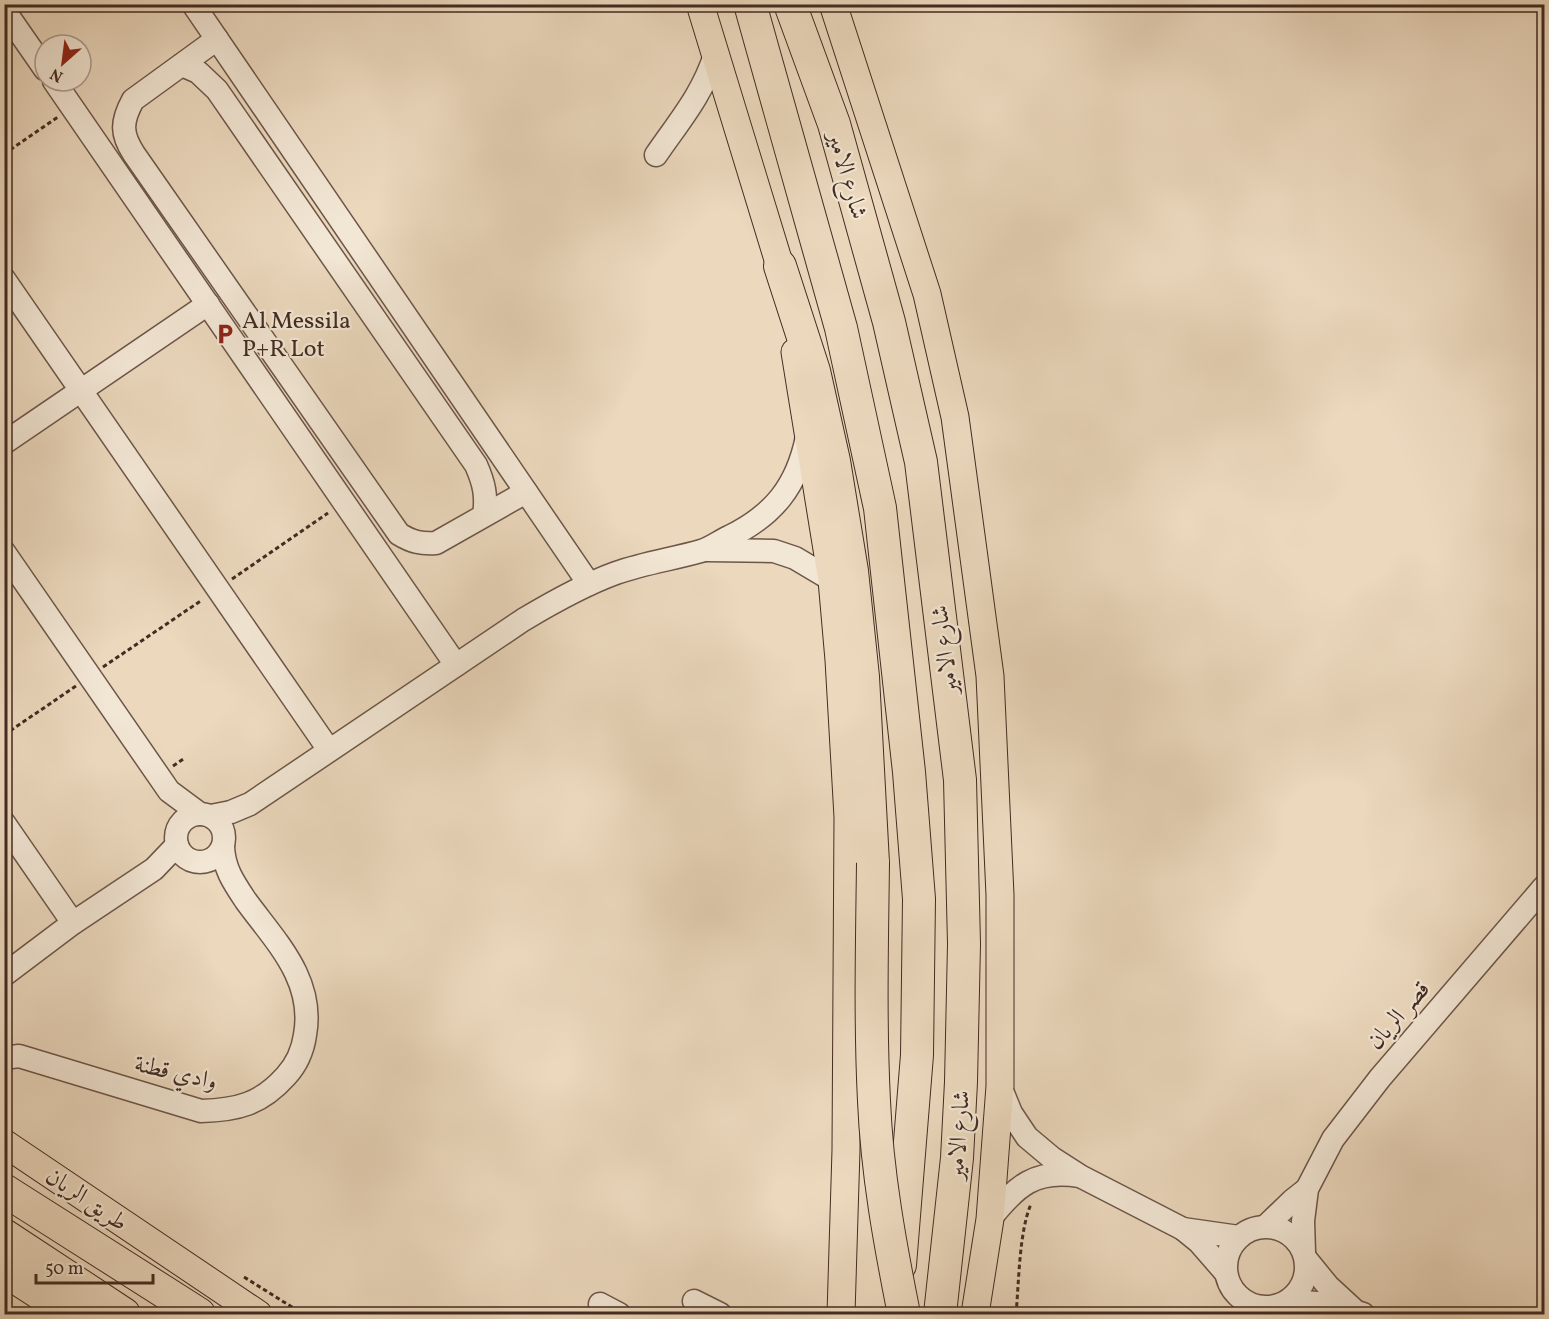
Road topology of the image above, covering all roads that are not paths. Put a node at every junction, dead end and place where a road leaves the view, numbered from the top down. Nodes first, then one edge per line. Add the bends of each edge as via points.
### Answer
1 (193, 4) edge
2 (700, 4) edge
3 (737, 4) edge
4 (750, 4) edge
5 (790, 4) edge
6 (833, 4) edge
7 (4, 10) edge
8 (761, 38) junction
9 (218, 39) junction
10 (33, 52) edge
11 (715, 55) junction
12 (182, 65) junction
13 (62, 93) edge
14 (732, 107) junction
15 (680, 121) junction
16 (656, 154) dead end
17 (780, 266) junction
18 (4, 279) edge
19 (208, 304) junction
20 (81, 391) junction
21 (808, 433) junction
22 (4, 443) edge
23 (526, 492) junction
24 (484, 516) junction
25 (703, 550) junction
26 (4, 552) edge
27 (832, 580) junction
28 (589, 584) junction
29 (456, 665) junction
30 (329, 750) junction
31 (169, 791) junction
32 (250, 804) junction
33 (205, 815) junction
34 (4, 823) edge
35 (224, 842) junction
36 (188, 848) junction
37 (232, 880) junction
38 (1545, 887) edge
39 (73, 923) junction
40 (4, 975) edge
41 (4, 1058) edge
42 (1000, 1086) junction
43 (4, 1143) edge
44 (1080, 1176) junction
45 (1307, 1189) junction
46 (4, 1190) edge
47 (990, 1219) junction
48 (1266, 1226) junction
49 (1183, 1228) junction
50 (4, 1235) edge
51 (1239, 1237) junction
52 (1305, 1256) junction
53 (4, 1270) edge
54 (1226, 1273) junction
55 (694, 1301) dead end
56 (1289, 1301) junction
57 (1360, 1313) edge
58 (72, 1314) edge
59 (124, 1314) edge
60 (199, 1314) edge
61 (258, 1314) edge
62 (720, 1314) edge
63 (841, 1314) edge
64 (894, 1314) edge
65 (904, 1314) edge
66 (940, 1314) edge
67 (975, 1314) edge

1 - 9 street
2 - 11 main road
3 - 8 highway
4 - 8 highway, شارع الامير
5 - 66 highway, شارع الامير via 834,124 889,322 921,462 960,780 964,944 961,1082
6 - 42 main road, شارع الامير via 927,294 955,417 990,676 1000,895
7 - 10 street
8 - 64 highway, شارع الامير via 841,328 880,508 907,748 920,899 917,1055
9 - 12 street
9 - 23 street
11 - 14 main road
11 - 15 street via 704,86
12 - 24 street via 198,72 217,90 476,465 487,498
12 - 24 street via 133,100 123,128 134,154 399,534 410,541 436,543
13 - 19 street
14 - 15 street via 713,103 694,108
14 - 17 main road
15 - 16 street
17 - 21 main road
17 - 65 highway, bridge via 814,371 852,571 863,677 873,863 874,1103 883,1190
18 - 20 street
19 - 20 street
19 - 29 street
20 - 22 street
20 - 30 street
21 - 25 street via 804,455 784,496 751,526
21 - 27 main road
23 - 24 street
23 - 28 street
25 - 27 street via 774,551 795,558
25 - 28 street via 618,572
26 - 31 street
27 - 63 main road via 848,817
28 - 29 street via 523,620
29 - 30 street
30 - 32 street
31 - 33 street
31 - 36 street
32 - 33 street via 231,812
32 - 35 street via 236,819
33 - 35 street, وادي قطنة via 218,822
33 - 36 street via 188,818
34 - 39 street
35 - 36 street via 219,854
35 - 37 street, وادي قطنة via 225,864
36 - 37 street, وادي قطنة
36 - 39 street
37 - 41 street, وادي قطنة via 285,953 306,995 308,1021 303,1046 292,1070 274,1089 253,1103 227,1111 201,1111 19,1056
38 - 45 street, قصر الريان via 1380,1078 1333,1139
39 - 40 street
42 - 44 street via 1027,1137
42 - 47 main road, شارع الامير
43 - 61 main road, طريق الريان
44 - 47 street via 1046,1174 1031,1180 1005,1200
44 - 49 street
45 - 48 street, قصر الريان
45 - 52 street, قصر الريان via 1303,1221
46 - 60 highway
47 - 67 main road, شارع الامير
48 - 51 street
48 - 52 street via 1295,1238
49 - 51 street
49 - 54 street
50 - 59 highway
51 - 54 street via 1230,1247
52 - 56 street via 1304,1283
52 - 57 street via 1328,1286
53 - 58 highway
54 - 56 street via 1238,1297 1250,1305 1276,1307
55 - 62 street
56 - 57 street via 1331,1304

